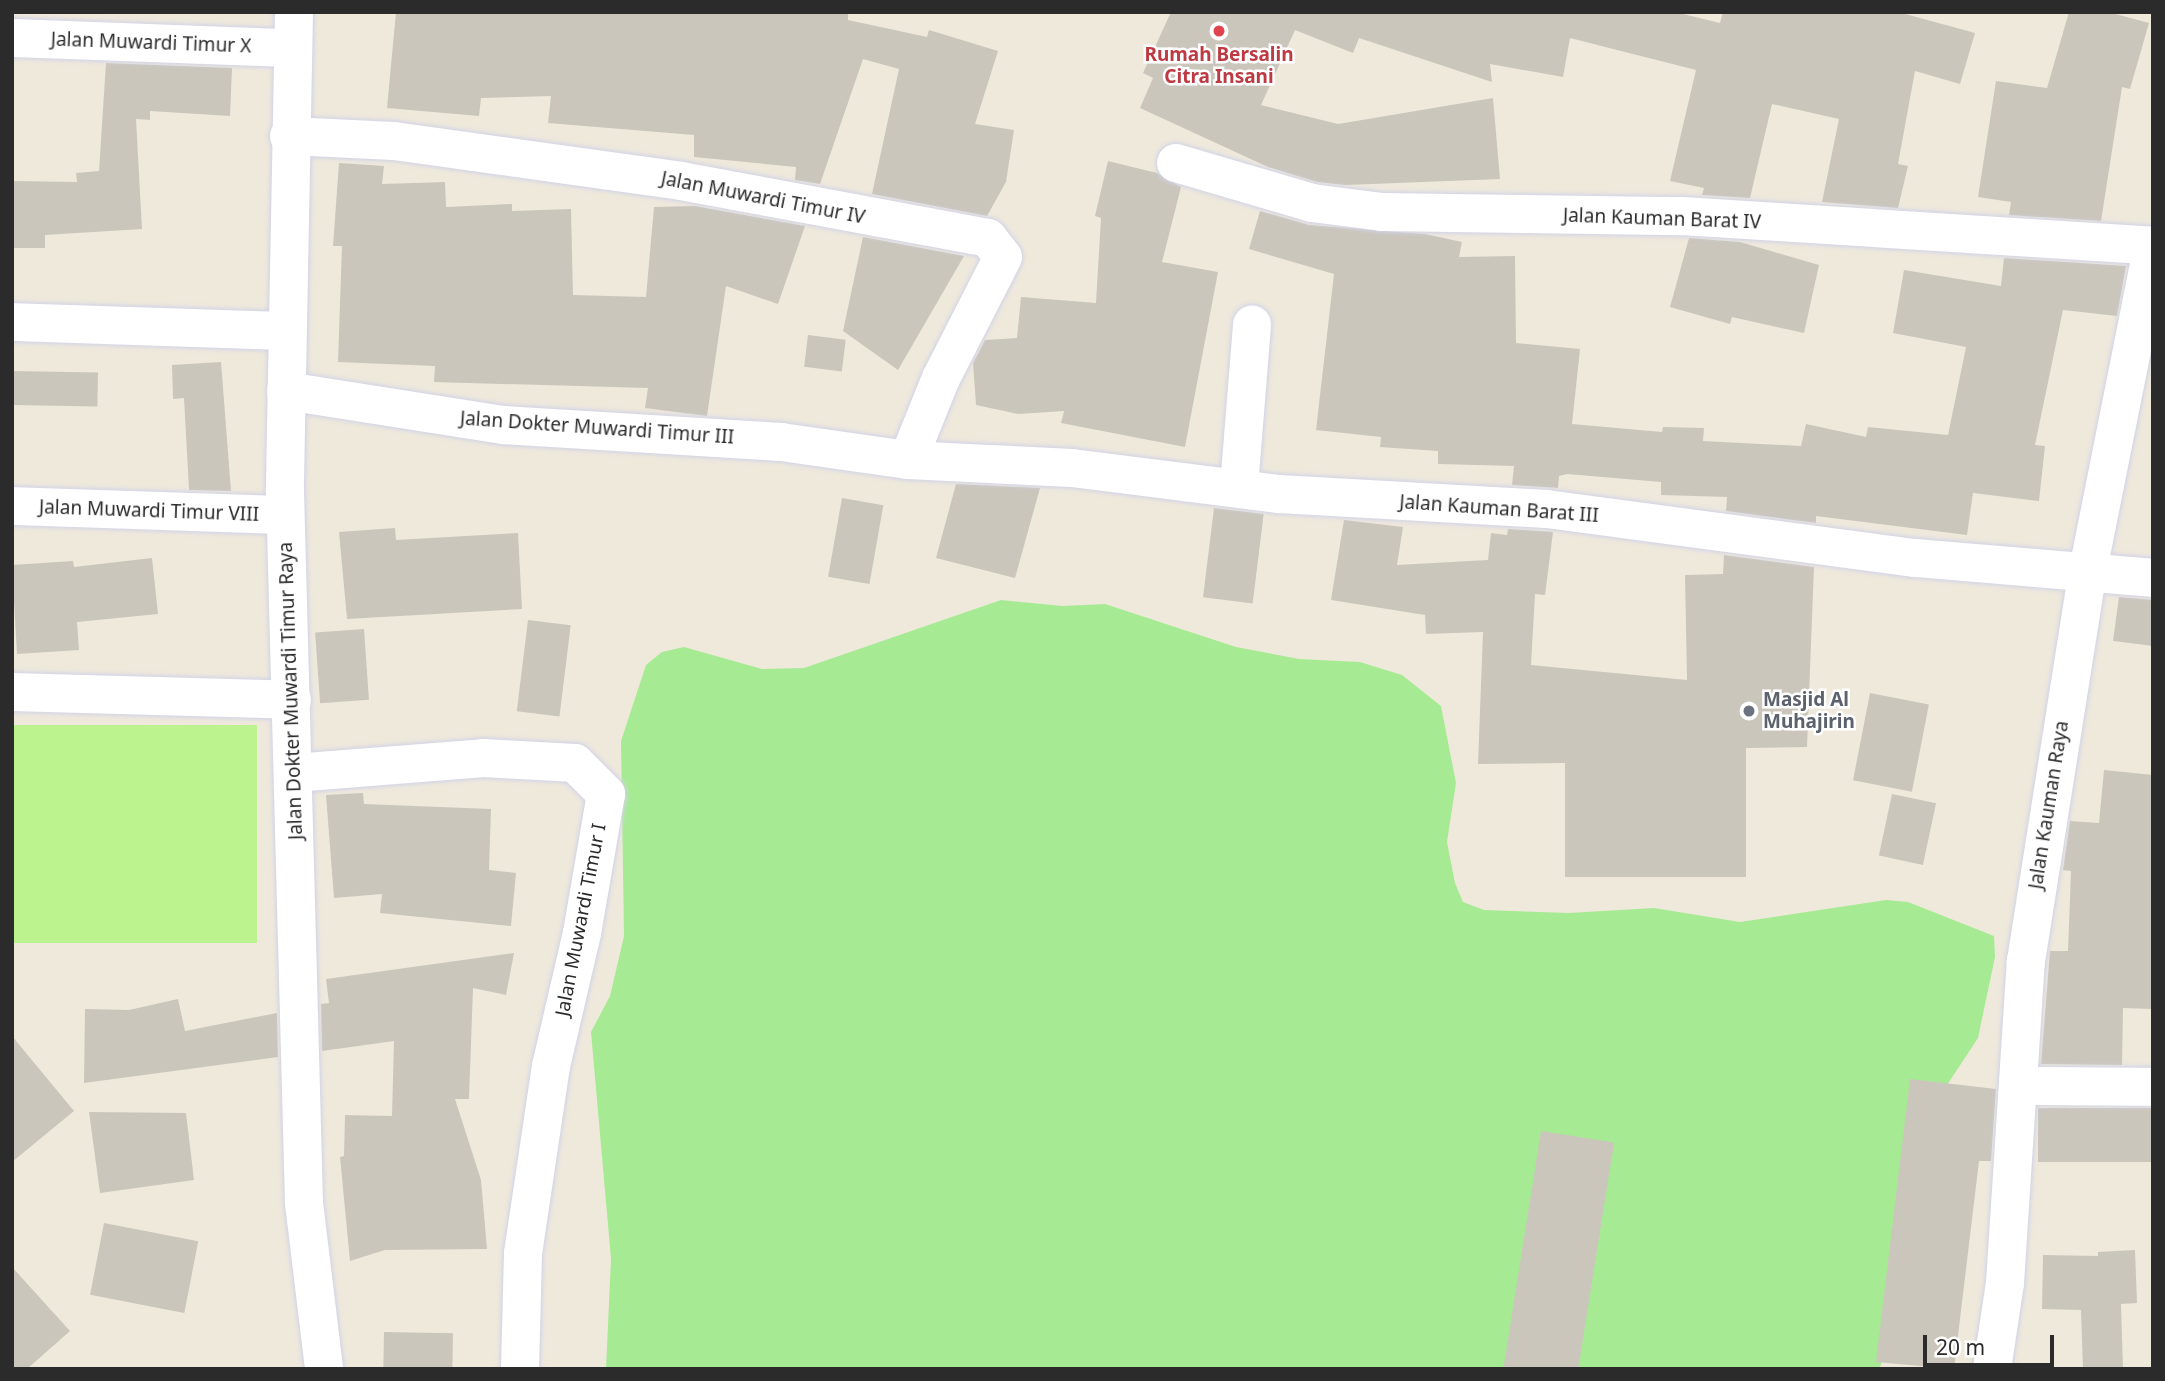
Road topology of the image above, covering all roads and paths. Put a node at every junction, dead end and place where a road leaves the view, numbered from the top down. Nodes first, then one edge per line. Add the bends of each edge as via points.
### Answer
1 (292, 30) edge
2 (12, 38) edge
3 (289, 136) junction
4 (1176, 163) dead end
5 (2153, 246) edge
6 (12, 322) edge
7 (1252, 325) dead end
8 (286, 331) junction
9 (286, 391) junction
10 (908, 460) junction
11 (1239, 487) junction
12 (12, 506) edge
13 (285, 515) junction
14 (2088, 570) junction
15 (2153, 579) edge
16 (12, 692) edge
17 (292, 701) junction
18 (294, 773) junction
19 (2020, 1086) junction
20 (2153, 1087) edge
21 (324, 1369) edge
22 (520, 1369) edge
23 (1992, 1369) edge

1 - 2 street, Jalan Muwardi Timur X
1 - 3 street, Jalan Dokter Muwardi Timur Raya
3 - 8 street, Jalan Dokter Muwardi Timur Raya
3 - 10 street, Jalan Muwardi Timur IV via 394,141 681,181 988,238 1003,257 941,378
4 - 5 street, Jalan Kauman Barat IV via 1312,203 1382,212 1682,216
5 - 14 street, Jalan Kauman Raya
6 - 8 street
7 - 11 street
8 - 9 street, Jalan Dokter Muwardi Timur Raya
9 - 10 street, Jalan Dokter Muwardi Timur III via 503,425 781,442
9 - 13 street, Jalan Dokter Muwardi Timur Raya
10 - 11 street, Jalan Kauman Barat III via 1072,468
11 - 14 street, Jalan Kauman Barat III via 1279,494 1547,509 1916,558
12 - 13 street, Jalan Muwardi Timur VIII
13 - 17 street, Jalan Dokter Muwardi Timur Raya
14 - 15 street, Jalan Kauman Barat III
14 - 19 street, Jalan Kauman Raya via 2026,961
16 - 17 street
17 - 18 street, Jalan Dokter Muwardi Timur Raya
18 - 21 street, Jalan Dokter Muwardi Timur Raya via 303,1203
18 - 22 street, Jalan Muwardi Timur I via 483,758 575,763 606,794 582,933 551,1066 523,1254
19 - 20 street
19 - 23 street, Jalan Kauman Raya via 2005,1283

